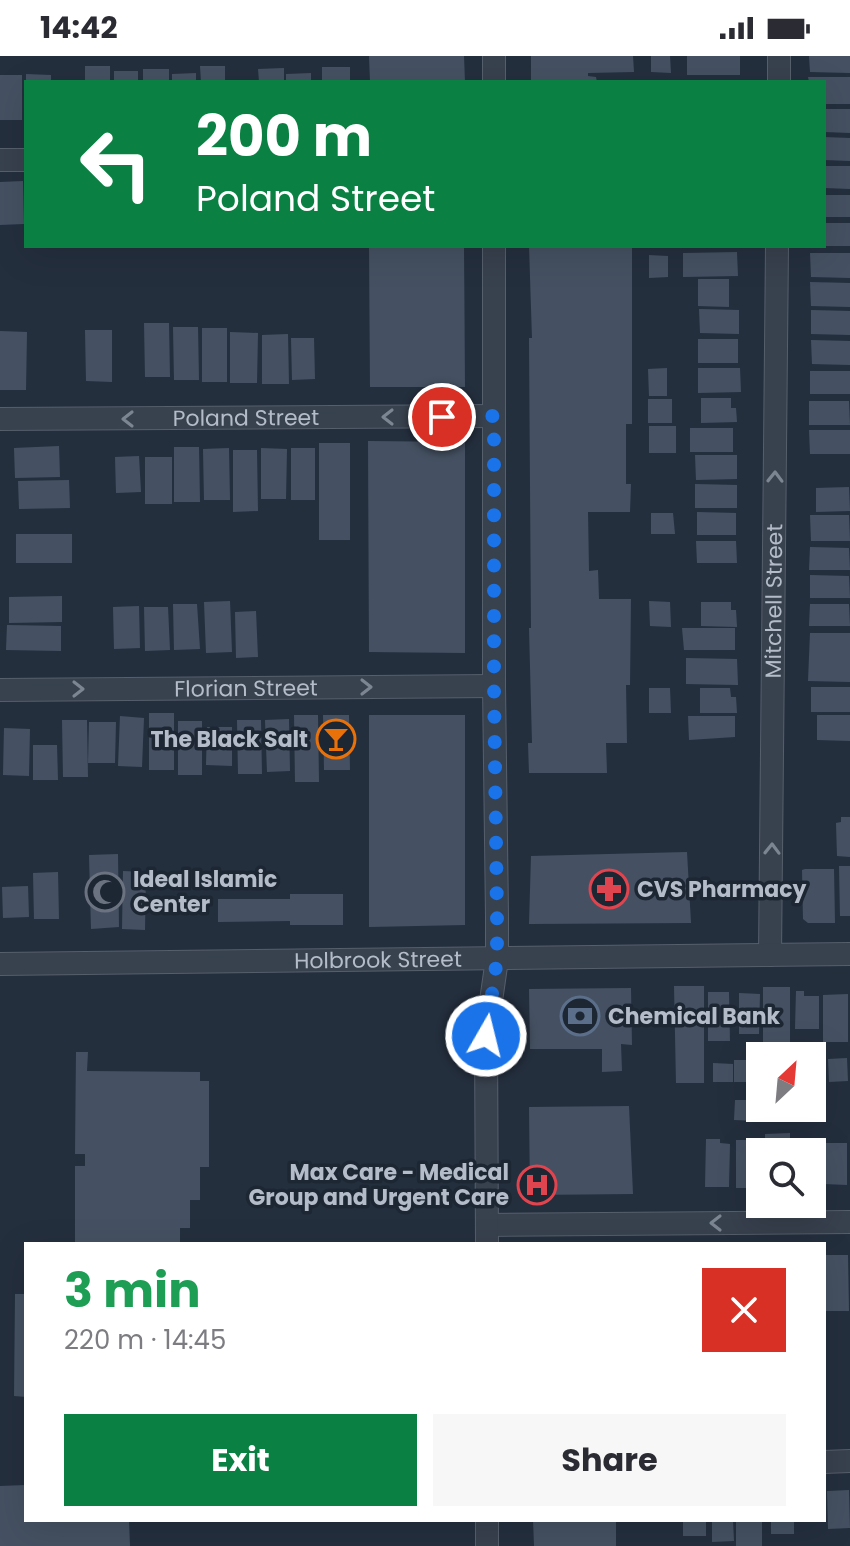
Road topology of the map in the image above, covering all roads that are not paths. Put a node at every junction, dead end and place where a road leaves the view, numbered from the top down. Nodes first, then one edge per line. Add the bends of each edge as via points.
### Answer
1 (494, 56) edge
2 (779, 56) edge
3 (494, 80) edge
4 (779, 80) edge
5 (0, 160) edge
6 (24, 160) edge
7 (494, 248) edge
8 (777, 248) edge
9 (494, 416) junction
10 (0, 419) edge
11 (494, 686) junction
12 (0, 690) edge
13 (850, 954) edge
14 (770, 955) junction
15 (497, 959) junction
16 (0, 964) edge
17 (850, 1222) edge
18 (487, 1235) edge
19 (850, 1461) edge
20 (826, 1462) edge
21 (487, 1522) edge
22 (487, 1546) edge

1 - 3 street
2 - 4 street
5 - 6 street
7 - 9 street
14 -> 8 street, Mitchell Street
9 -> 10 street, Poland Street
9 - 11 street
12 -> 11 street, Florian Street
11 - 15 street
13 - 14 street, Holbrook Street
14 - 15 street, Holbrook Street
15 - 16 street, Holbrook Street
15 - 18 street via 486,1036
17 -> 18 street
19 - 20 street
21 - 22 street

